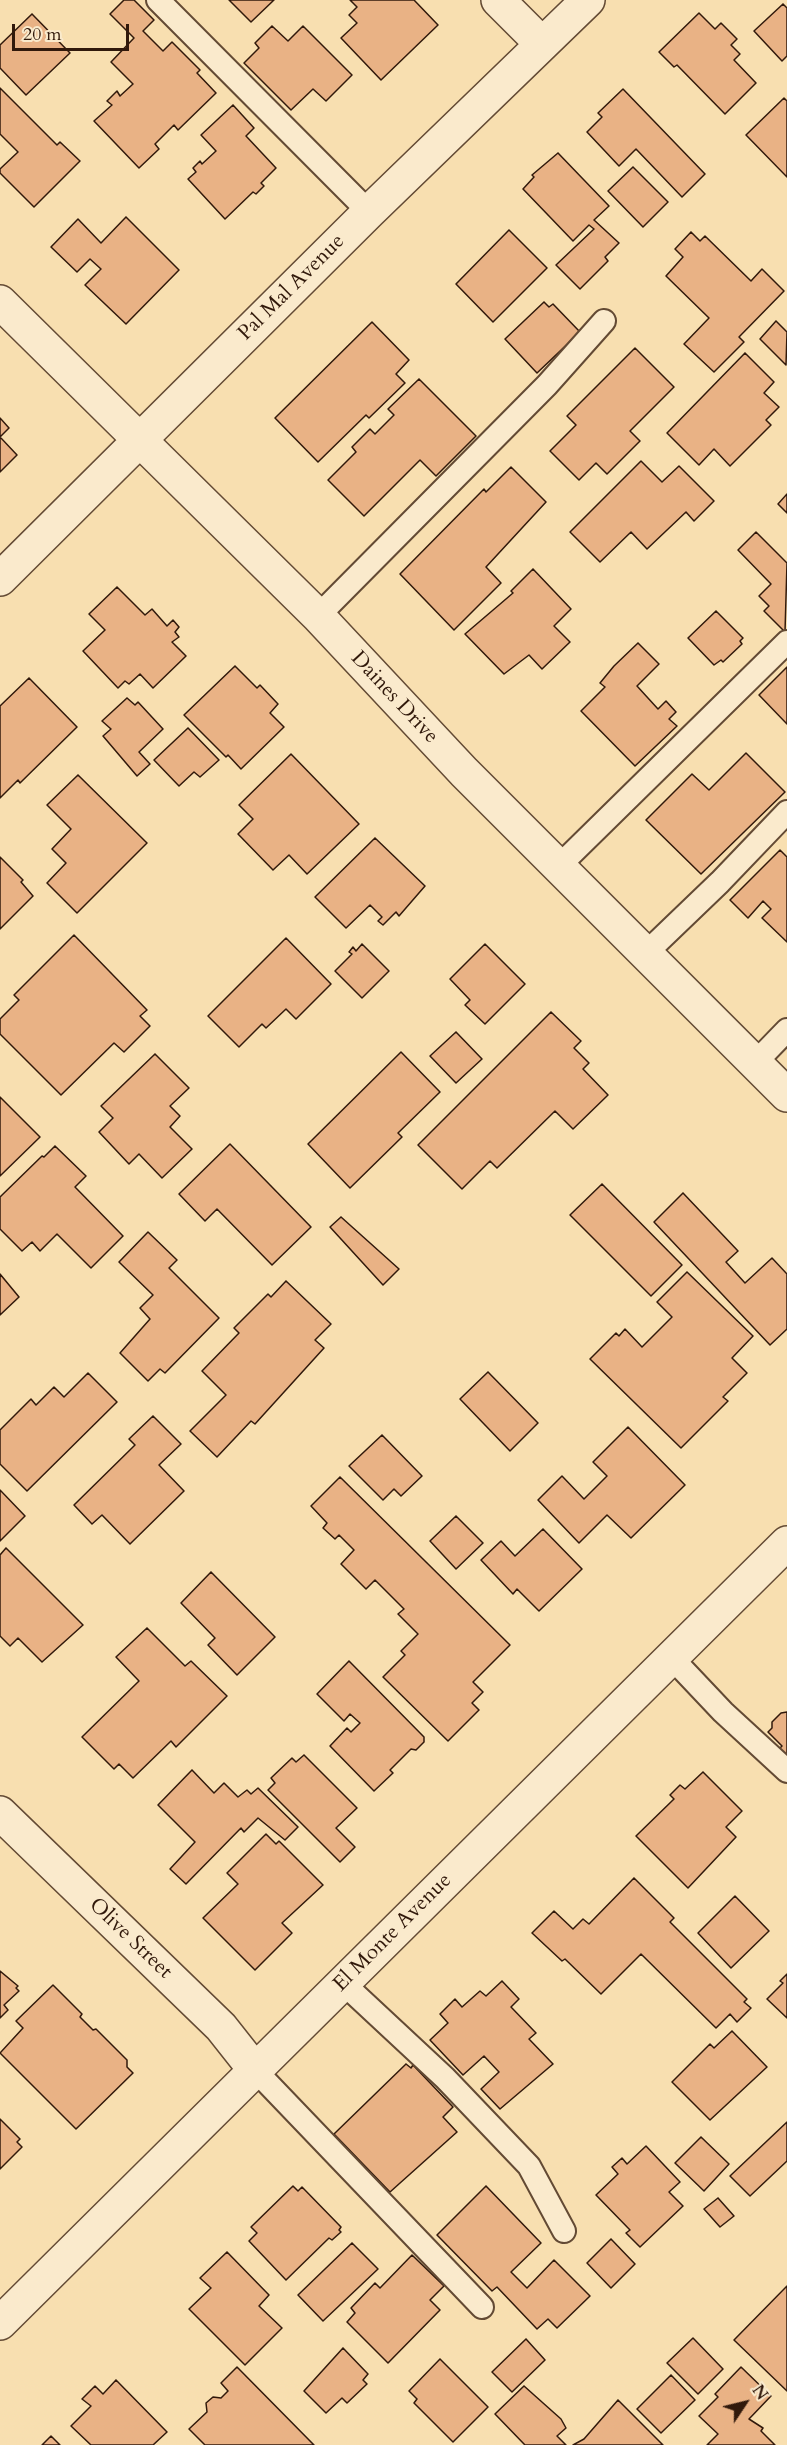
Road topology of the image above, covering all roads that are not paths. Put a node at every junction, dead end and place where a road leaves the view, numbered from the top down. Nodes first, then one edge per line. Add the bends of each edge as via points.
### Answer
1 (158, 0) edge
2 (498, 0) edge
3 (588, 0) edge
4 (542, 44) junction
5 (369, 212) junction
6 (0, 302) edge
7 (604, 321) dead end
8 (141, 439) junction
9 (0, 579) edge
10 (318, 616) junction
11 (787, 642) edge
12 (787, 812) edge
13 (558, 867) junction
14 (645, 954) junction
15 (787, 1030) edge
16 (754, 1064) junction
17 (787, 1095) edge
18 (787, 1543) edge
19 (671, 1658) junction
20 (787, 1771) edge
21 (0, 1813) edge
22 (343, 1983) junction
23 (255, 2070) junction
24 (564, 2231) dead end
25 (482, 2307) dead end
26 (0, 2323) edge

1 - 5 lane
2 - 4 street
3 - 4 street, Pal Mal Avenue
4 - 5 street, Pal Mal Avenue
5 - 8 street, Pal Mal Avenue
6 - 8 street, Daines Drive
7 - 10 lane via 540,392
8 - 9 street, Pal Mal Avenue
8 - 10 street, Daines Drive
10 - 13 street, Daines Drive
11 - 13 lane
12 - 14 lane
13 - 14 street, Daines Drive
14 - 16 street, Daines Drive
15 - 16 lane
16 - 17 street, Daines Drive
18 - 19 street, El Monte Avenue
19 - 20 lane
19 - 22 street, El Monte Avenue
21 - 23 street, Olive Street via 221,2027
22 - 23 street, El Monte Avenue
22 - 24 lane via 445,2078 529,2166
23 - 25 lane
23 - 26 street, El Monte Avenue

